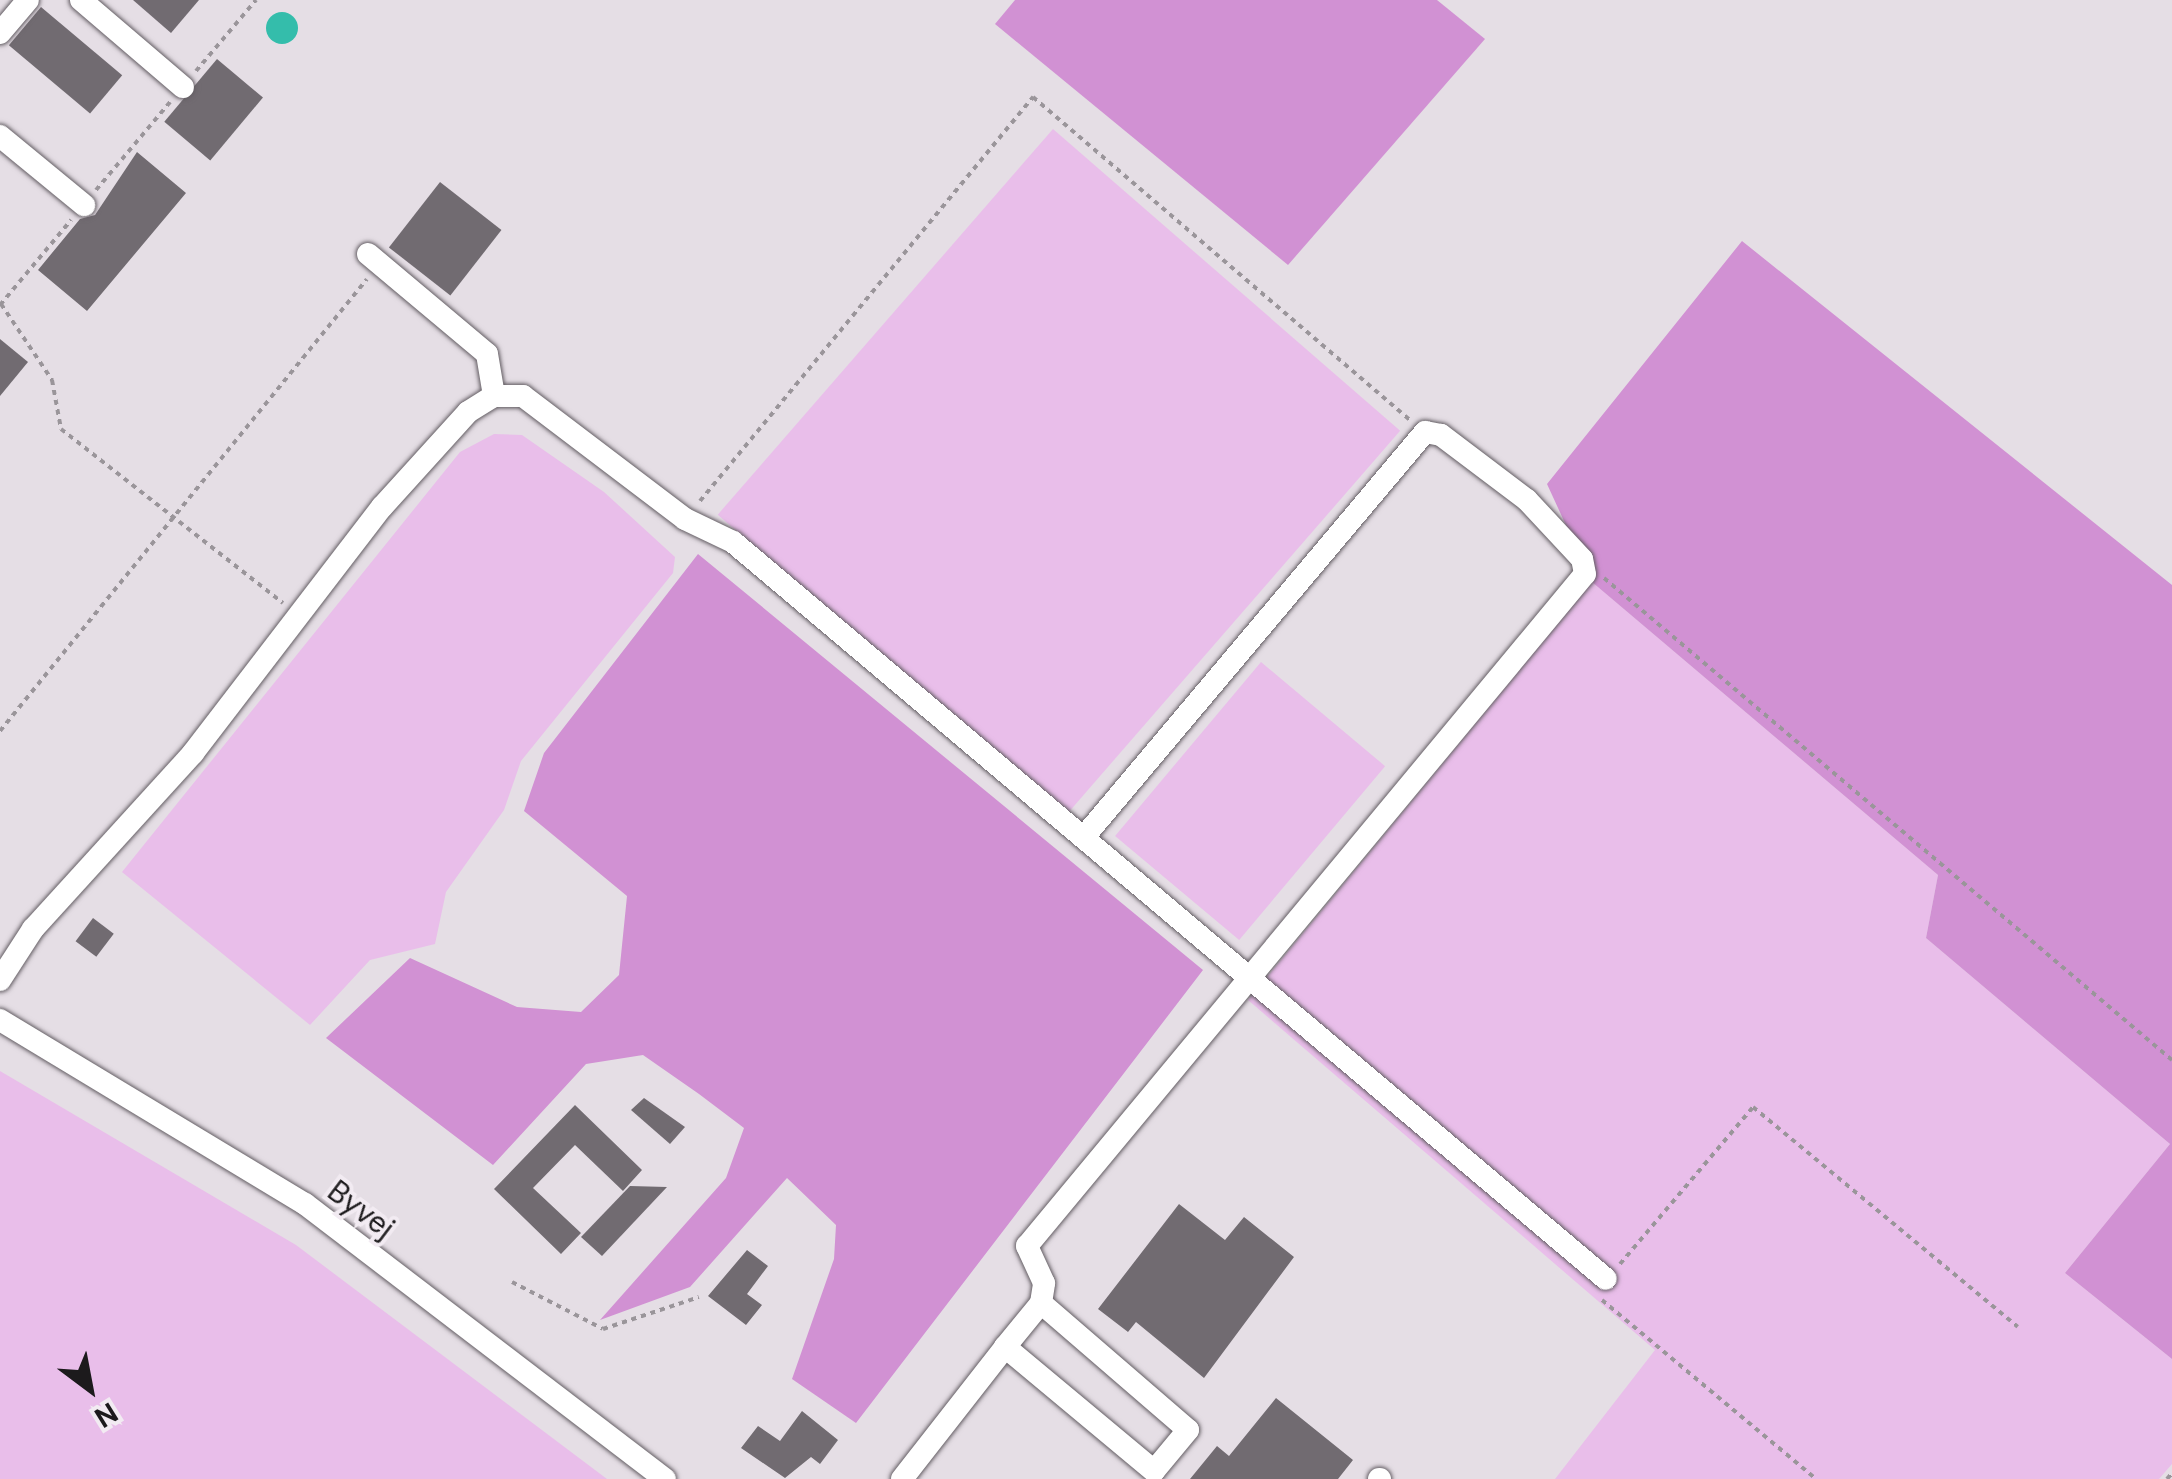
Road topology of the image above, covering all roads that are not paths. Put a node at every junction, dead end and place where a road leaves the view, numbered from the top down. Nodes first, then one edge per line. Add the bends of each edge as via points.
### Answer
1 (28, 0) edge
2 (80, 0) edge
3 (0, 33) edge
4 (183, 86) road end
5 (0, 136) edge
6 (84, 205) road end
7 (374, 259) road end
8 (494, 396) junction
9 (1084, 837) junction
10 (1250, 976) junction
11 (0, 980) edge
12 (0, 1020) edge
13 (1606, 1279) road end
14 (1041, 1303) junction
15 (1005, 1347) junction
16 (664, 1479) edge
17 (902, 1479) edge

1 - 3 street
2 - 4 street
5 - 6 street
7 - 8 street via 487,354
8 - 9 street via 523,396 685,520 733,542
8 - 11 street via 382,507
9 - 10 street
9 - 10 street via 1425,432 1527,500 1582,560 1585,574
10 - 13 street
10 - 14 street via 1027,1246 1044,1283
12 - 16 street, Byvej via 305,1204
14 - 15 street
14 - 15 street via 1188,1430 1154,1471
15 - 17 street

